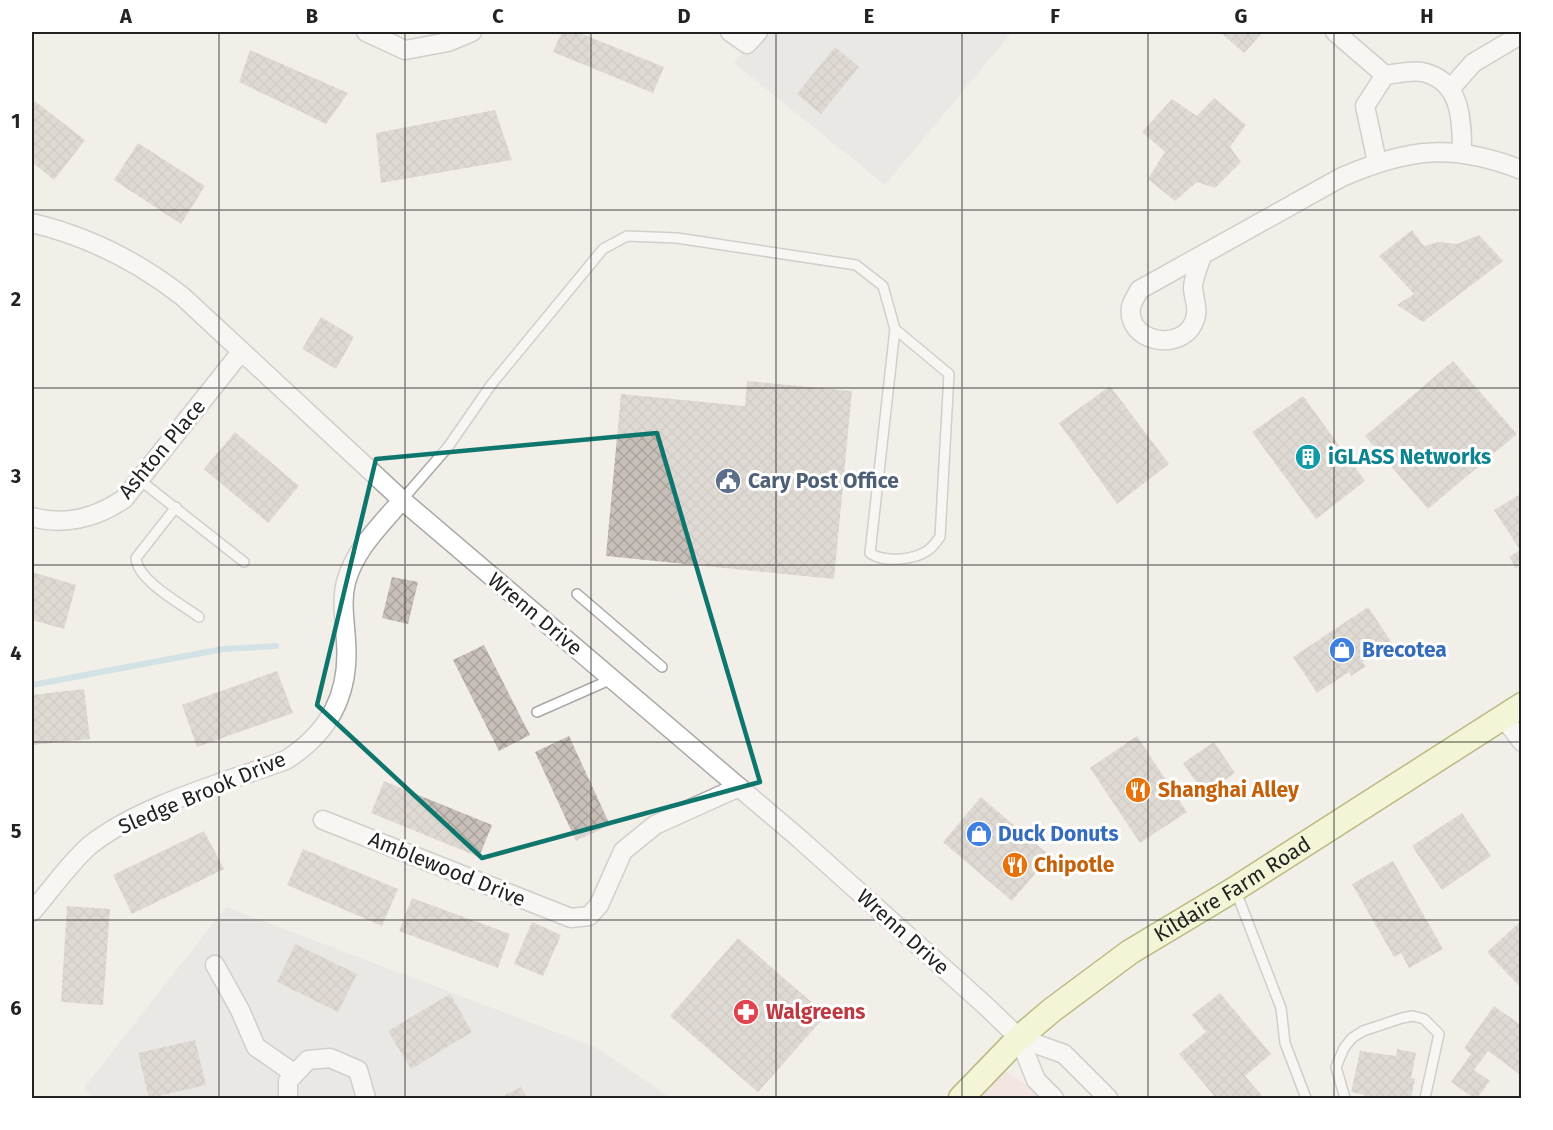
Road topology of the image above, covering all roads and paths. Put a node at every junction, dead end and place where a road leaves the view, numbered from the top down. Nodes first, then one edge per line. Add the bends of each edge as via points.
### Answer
1 (366, 32) edge
2 (472, 32) edge
3 (730, 32) edge
4 (1335, 32) edge
5 (1521, 34) edge
6 (752, 38) edge
7 (1385, 75) junction
8 (1451, 88) junction
9 (1462, 152) junction
10 (1377, 162) junction
11 (1521, 170) edge
12 (32, 224) edge
13 (1202, 256) junction
14 (896, 329) junction
15 (241, 352) junction
16 (141, 481) junction
17 (402, 500) junction
18 (176, 507) junction
19 (32, 517) edge
20 (244, 562) dead end
21 (577, 594) dead end
22 (199, 617) dead end
23 (662, 667) dead end
24 (612, 679) junction
25 (1512, 711) edge
26 (537, 712) dead end
27 (1521, 742) edge
28 (739, 787) junction
29 (323, 820) dead end
30 (1235, 889) junction
31 (32, 912) edge
32 (215, 965) dead end
33 (1019, 1038) junction
34 (295, 1074) junction
35 (288, 1098) edge
36 (366, 1098) edge
37 (961, 1098) edge
38 (1054, 1098) edge
39 (1108, 1098) edge
40 (1306, 1098) edge
41 (1345, 1098) edge
42 (1425, 1098) edge

1 - 2 street via 405,50 448,42
3 - 6 street
4 - 7 street
5 - 8 street via 1473,63
7 - 8 street via 1421,71
7 - 10 street via 1365,106
8 - 9 street via 1458,105
9 - 10 street via 1417,154
9 - 11 street
10 - 13 street via 1342,177
12 - 15 street, Wrenn Drive via 102,246 152,273
13 - 13 street via 1139,290 1131,307 1138,331 1151,339 1166,341 1181,337 1193,326 1198,310 1193,287
14 - 14 lane via 949,374 940,537 929,550 911,558 876,557 870,553
14 - 17 lane via 883,286 856,265 677,238 627,236 603,249
15 - 16 street, Ashton Place
15 - 17 street, Wrenn Drive
16 - 18 lane
16 - 19 street, Ashton Place via 111,508 79,519 46,521
17 - 24 street, Wrenn Drive
17 - 31 street, Sledge Brook Drive via 350,567 343,608 347,677 340,702 309,742 286,760 156,808 114,829 88,847
18 - 20 lane
18 - 22 lane via 136,558 137,567
21 - 23 lane
24 - 26 lane
24 - 28 street, Wrenn Drive
25 - 27 street
25 - 30 main road, Kildaire Farm Road
28 - 29 street, Amblewood Drive via 655,825 623,851 599,905 589,916 571,918
28 - 33 street, Wrenn Drive
30 - 33 main road, Kildaire Farm Road via 1130,952
30 - 40 lane via 1281,1008 1285,1043
32 - 34 street via 256,1047
33 - 37 main road, Kildaire Farm Road
33 - 38 street via 1036,1080
33 - 39 street via 1064,1054
34 - 35 street via 288,1081
34 - 36 street via 308,1060 330,1058 358,1070
41 - 42 lane via 1336,1067 1344,1048 1363,1031 1413,1016 1424,1019 1438,1034

